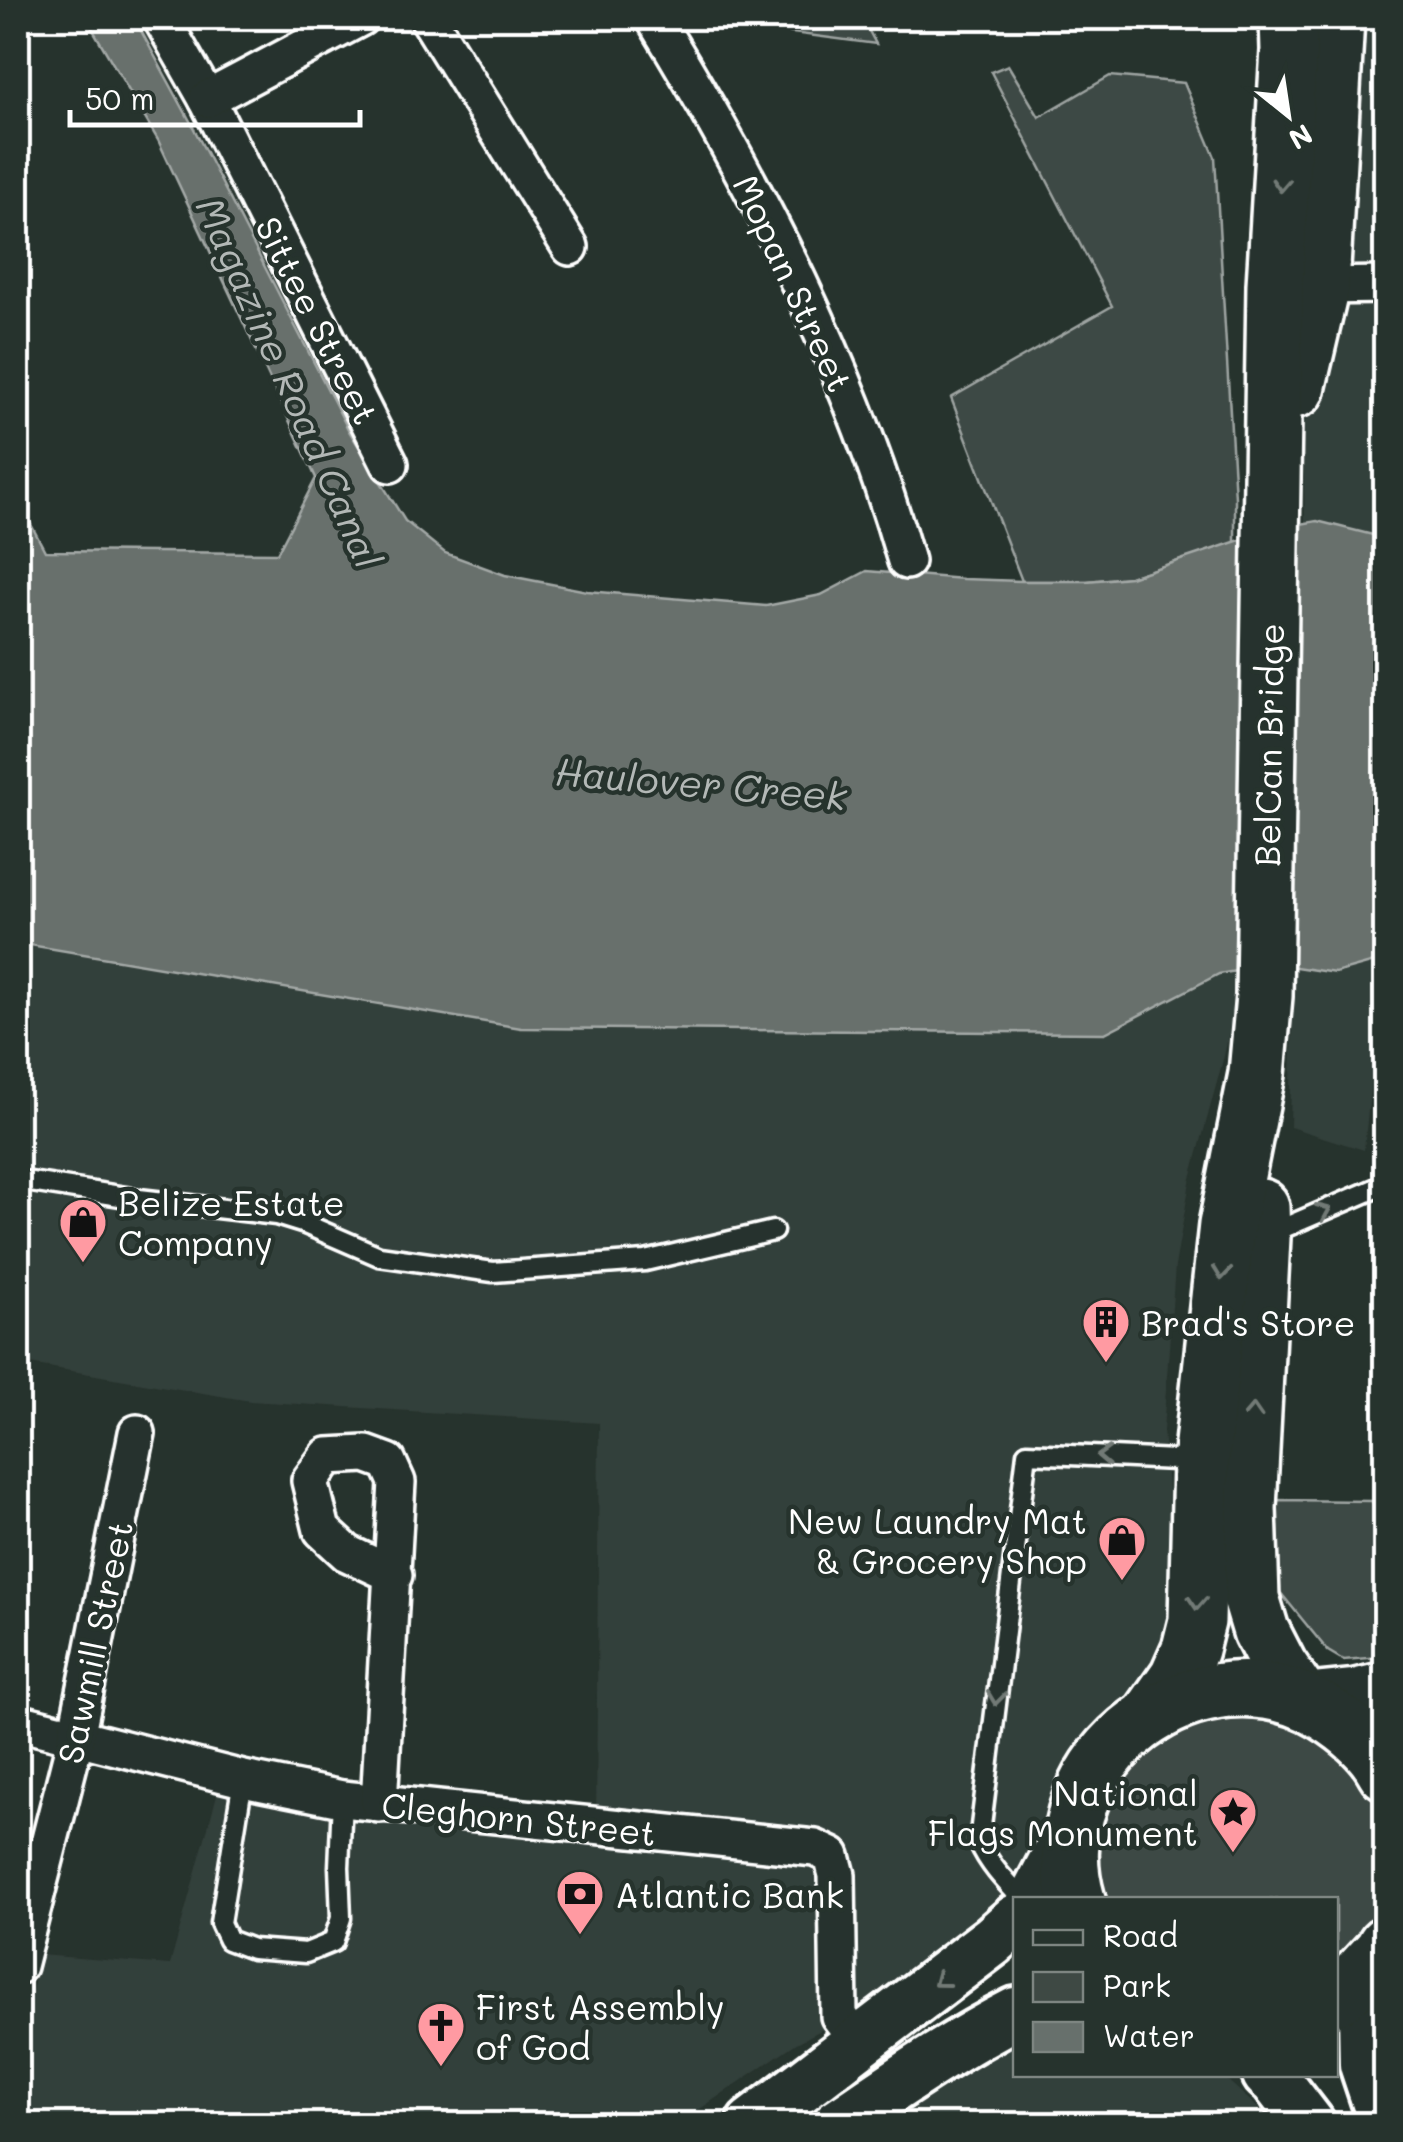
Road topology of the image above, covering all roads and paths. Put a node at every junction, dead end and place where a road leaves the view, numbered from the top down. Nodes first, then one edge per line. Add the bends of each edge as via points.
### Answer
1 (162, 18) edge
2 (360, 18) edge
3 (428, 18) edge
4 (654, 18) edge
5 (1288, 18) edge
6 (1336, 18) edge
7 (208, 99) junction
8 (570, 247) dead end
9 (1386, 285) edge
10 (1321, 286) junction
11 (390, 464) dead end
12 (1273, 494) junction
13 (906, 562) dead end
14 (1257, 1074) junction
15 (18, 1180) edge
16 (1386, 1184) edge
17 (773, 1231) dead end
18 (1262, 1237) junction
19 (137, 1433) dead end
20 (1202, 1462) junction
21 (394, 1575) dead end
22 (1386, 1690) edge
23 (1305, 1701) junction
24 (1152, 1714) junction
25 (18, 1722) edge
26 (76, 1737) junction
27 (1386, 1772) edge
28 (243, 1779) junction
29 (342, 1799) junction
30 (379, 1804) junction
31 (1073, 1826) junction
32 (1019, 1897) edge
33 (1036, 1897) edge
34 (1076, 1897) edge
35 (1013, 1923) edge
36 (1384, 1948) edge
37 (18, 1966) edge
38 (1338, 1996) edge
39 (1013, 2014) edge
40 (860, 2043) junction
41 (1270, 2077) edge
42 (867, 2110) edge
43 (752, 2124) edge
44 (1308, 2124) edge
45 (1385, 2124) edge

1 - 7 street, Sittee Street
2 - 7 street
3 - 8 street
4 - 13 street, Mopan Street via 791,262 888,498
5 -> 12 main road
6 - 10 main road
7 - 11 street, Sittee Street
9 - 10 street
10 - 12 main road
12 - 14 main road, BelCan Bridge
14 - 18 main road
14 -> 20 main road via 1227,1225
15 - 17 lane via 276,1215 379,1256 492,1272 645,1261
18 -> 16 lane
23 -> 18 main road via 1261,1632 1251,1598 1248,1508
19 - 26 street, Sawmill Street
20 -> 24 main road via 1196,1621 1178,1676
20 -> 32 lane via 1027,1453 978,1842
21 - 30 street
22 - 23 main road
23 - 24 main road via 1252,1689 1200,1694
23 - 27 main road via 1348,1727
24 - 31 main road via 1115,1743 1088,1782
25 - 26 street, Cleghorn Street
26 - 28 street, Cleghorn Street
26 - 37 street, Sawmill Street
28 - 29 street, Cleghorn Street
28 - 29 lane via 220,1923 228,1940 252,1949 306,1953 333,1942 340,1918
29 - 30 street, Cleghorn Street
30 - 40 street, Cleghorn Street via 815,1848 832,1856 839,2016
31 - 33 main road
31 - 34 main road
35 -> 40 main road
36 - 38 main road
36 - 45 main road via 1364,2008 1365,2064
39 - 42 main road via 975,2033
40 - 43 main road
41 - 44 main road

